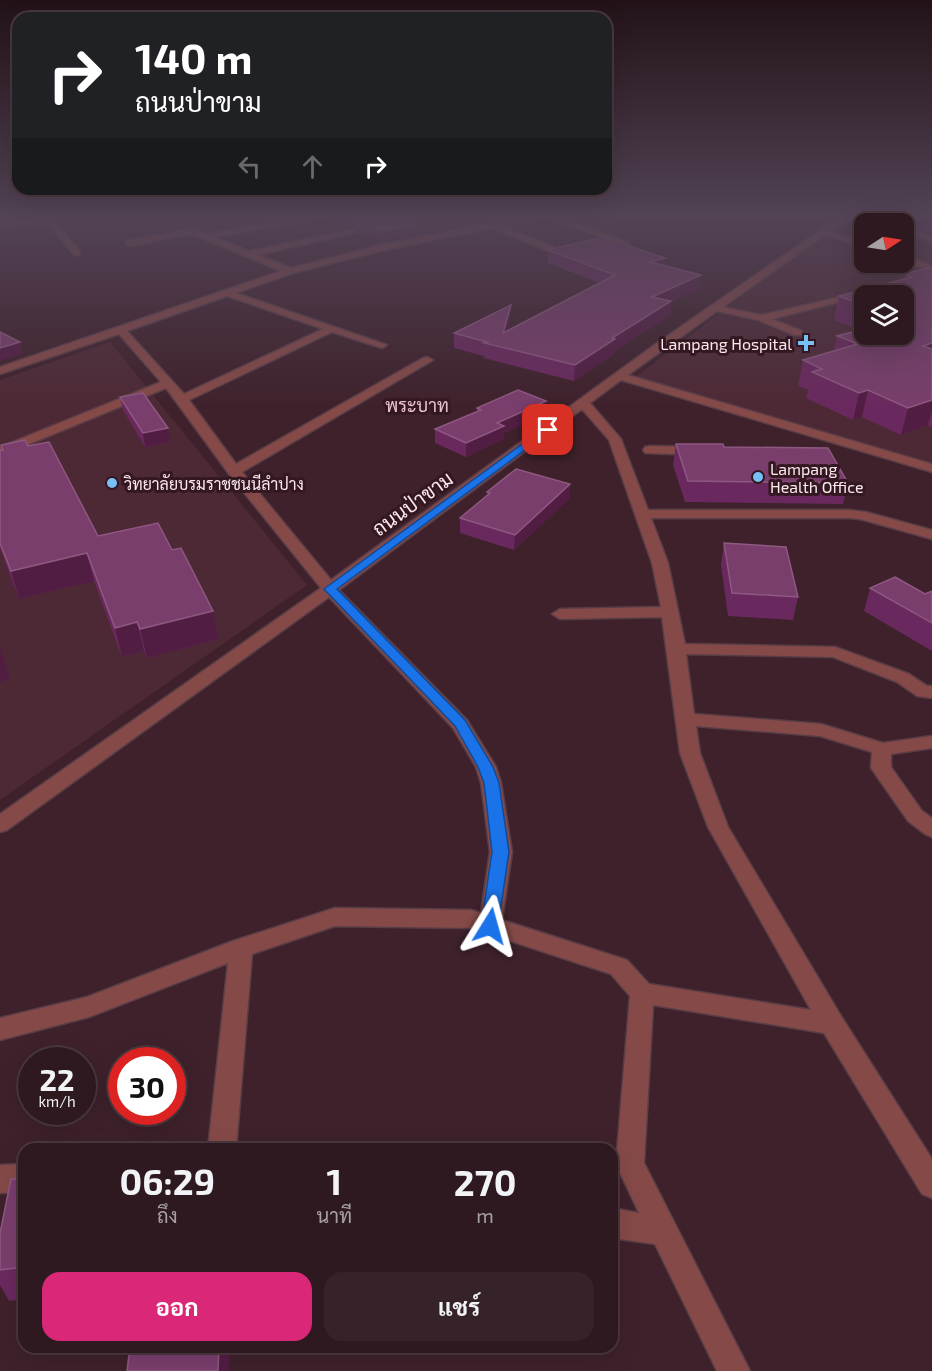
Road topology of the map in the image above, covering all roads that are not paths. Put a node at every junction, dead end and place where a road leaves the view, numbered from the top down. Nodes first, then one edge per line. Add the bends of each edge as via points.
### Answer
1 (268, 279) edge
2 (757, 279) edge
3 (228, 293) junction
4 (854, 297) edge
5 (716, 308) junction
6 (761, 318) junction
7 (330, 329) junction
8 (122, 331) junction
9 (798, 333) dead end
10 (382, 345) dead end
11 (427, 360) dead end
12 (0, 371) edge
13 (620, 376) junction
14 (169, 383) junction
15 (182, 399) junction
16 (584, 403) junction
17 (849, 443) junction
18 (650, 450) dead end
19 (718, 451) edge
20 (0, 452) edge
21 (825, 452) edge
22 (932, 468) edge
23 (234, 471) junction
24 (644, 514) junction
25 (932, 535) edge
26 (330, 589) junction
27 (670, 612) junction
28 (560, 614) dead end
29 (677, 649) junction
30 (932, 692) edge
31 (686, 719) junction
32 (932, 742) edge
33 (883, 749) junction
34 (0, 825) edge
35 (932, 828) edge
36 (490, 926) junction
37 (241, 948) junction
38 (642, 993) junction
39 (832, 1024) junction
40 (0, 1029) edge
41 (223, 1143) edge
42 (18, 1178) edge
43 (0, 1179) edge
44 (932, 1184) edge
45 (618, 1224) edge
46 (663, 1231) junction
47 (734, 1371) edge

1 - 3 street
2 - 5 street, ถนนป่าขาม
3 - 7 street
3 - 8 street
4 - 6 street
5 - 6 street
5 - 13 street, ถนนป่าขาม
6 - 9 street
7 - 10 street
7 - 15 street
8 - 12 street
8 - 14 street
11 - 23 street
13 - 16 street, ถนนป่าขาม
13 - 17 street
14 - 15 street
14 - 20 street
15 - 23 street
16 - 24 street via 615,439
16 - 26 street, ถนนป่าขาม
17 - 21 street
17 - 22 street
18 - 19 street
23 - 26 street
24 - 25 street via 849,514
24 - 27 street
26 - 34 street, ถนนป่าขาม
26 - 36 street via 460,724 486,767 501,852
27 - 28 street
27 - 29 street
29 - 30 street via 842,653 903,678 917,689
29 - 31 street
31 - 33 street via 821,730
31 - 39 street via 690,753 718,827
32 - 33 street
33 - 35 street via 881,768 915,816
36 - 37 street via 471,919 335,917
36 - 38 street via 619,967
37 - 40 street via 88,1007
37 - 41 street
38 - 39 street
38 - 46 street via 630,1164
39 - 44 street
42 - 43 street
45 - 46 street
46 - 47 street

